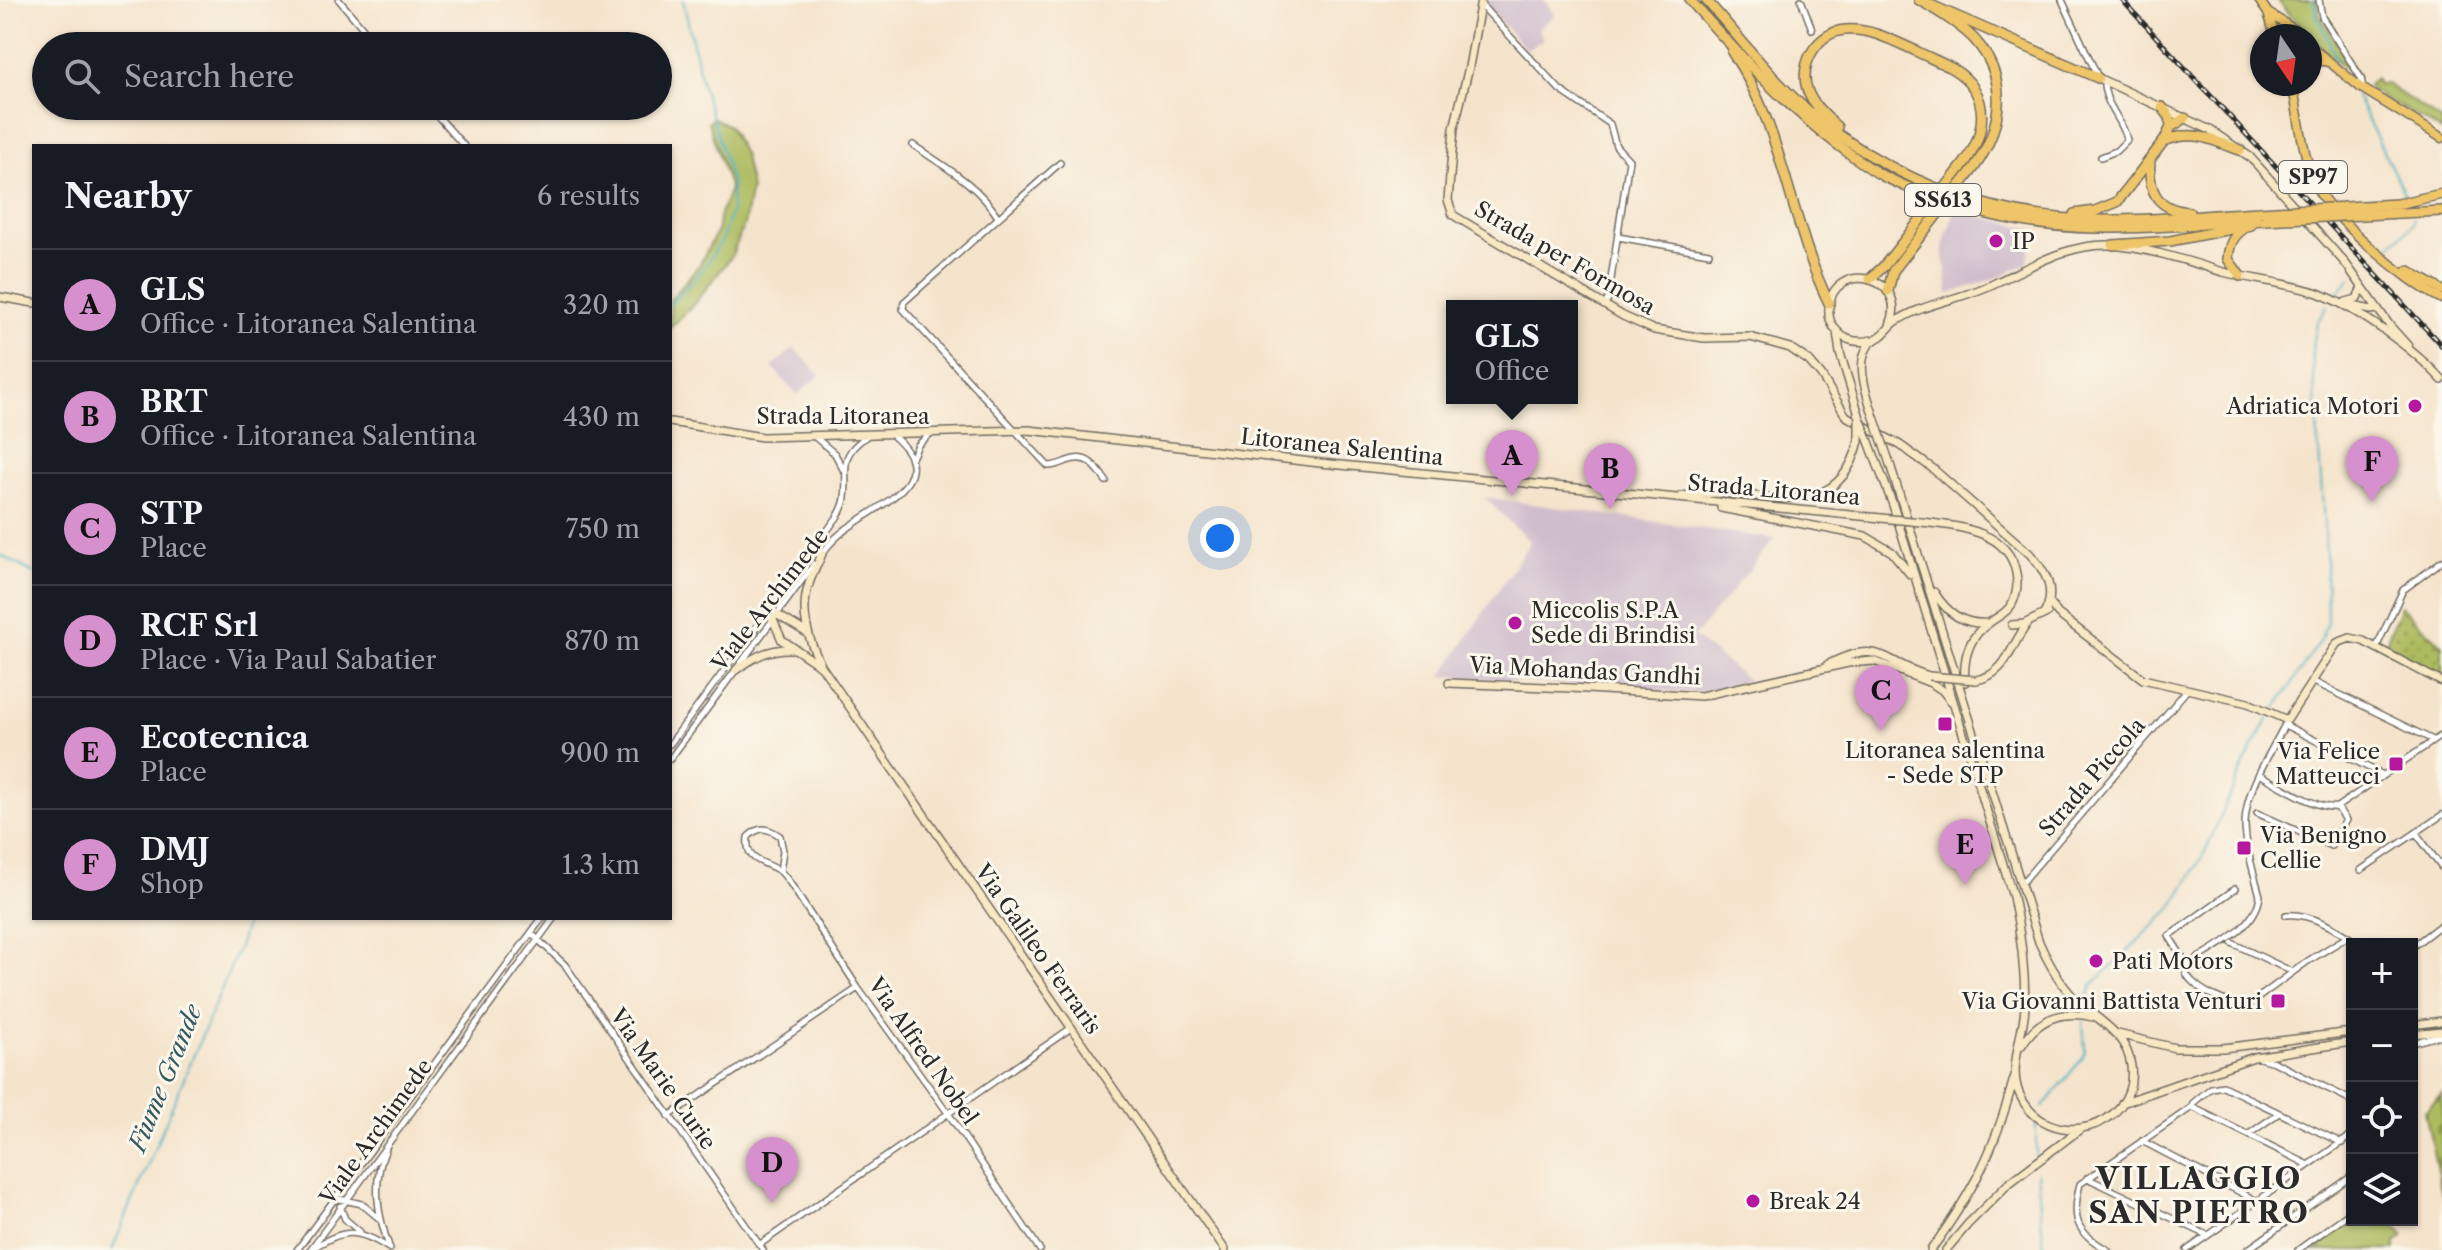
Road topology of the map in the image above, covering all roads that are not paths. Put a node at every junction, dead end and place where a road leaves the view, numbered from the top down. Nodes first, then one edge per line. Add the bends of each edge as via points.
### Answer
1 (339, 0) edge
2 (1690, 0) edge
3 (1706, 0) edge
4 (1801, 0) edge
5 (2062, 0) edge
6 (2259, 0) edge
7 (2319, 0) edge
8 (1922, 1) edge
9 (1481, 3) edge
10 (2268, 13) junction
11 (2271, 24) edge
12 (2285, 24) edge
13 (1812, 29) dead end
14 (366, 32) edge
15 (1719, 33) junction
16 (2322, 56) edge
17 (2322, 61) edge
18 (2330, 62) junction
19 (2101, 79) junction
20 (2363, 89) junction
21 (2295, 96) edge
22 (2162, 107) junction
23 (2185, 118) junction
24 (441, 120) edge
25 (2171, 127) junction
26 (2180, 135) junction
27 (2442, 138) edge
28 (2164, 141) junction
29 (462, 144) edge
30 (913, 145) dead end
31 (1858, 145) junction
32 (2240, 150) junction
33 (2101, 157) dead end
34 (2150, 160) junction
35 (1060, 163) dead end
36 (1963, 173) junction
37 (2442, 194) edge
38 (2442, 202) edge
39 (2399, 208) junction
40 (2442, 211) edge
41 (2219, 214) junction
42 (2043, 216) junction
43 (2263, 216) junction
44 (998, 217) junction
45 (2246, 227) junction
46 (1914, 236) junction
47 (1618, 237) junction
48 (2113, 245) junction
49 (2373, 248) junction
50 (1709, 253) dead end
51 (2240, 276) junction
52 (1870, 279) junction
53 (2362, 287) junction
54 (2442, 290) edge
55 (1888, 291) junction
56 (0, 297) edge
57 (2442, 299) edge
58 (2334, 301) junction
59 (32, 303) edge
60 (1829, 303) junction
61 (1605, 305) junction
62 (2377, 309) junction
63 (2362, 317) junction
64 (1889, 327) junction
65 (1837, 332) junction
66 (1873, 340) junction
67 (2423, 362) junction
68 (2442, 380) edge
69 (1859, 415) junction
70 (672, 422) edge
71 (1016, 430) junction
72 (930, 434) junction
73 (892, 435) junction
74 (867, 436) junction
75 (815, 437) junction
76 (911, 459) junction
77 (844, 471) junction
78 (1106, 481) dead end
79 (1664, 498) junction
80 (822, 554) junction
81 (2442, 561) edge
82 (1929, 583) junction
83 (1916, 585) junction
84 (2049, 602) junction
85 (768, 609) junction
86 (2044, 614) junction
87 (2058, 614) junction
88 (774, 617) junction
89 (2001, 617) junction
90 (2029, 622) junction
91 (1988, 623) junction
92 (2012, 625) junction
93 (807, 633) junction
94 (2016, 643) junction
95 (2376, 648) junction
96 (795, 650) junction
97 (1937, 650) junction
98 (822, 667) junction
99 (736, 670) junction
100 (1930, 680) junction
101 (2312, 681) junction
102 (2442, 682) edge
103 (1449, 683) dead end
104 (2187, 690) junction
105 (1956, 708) junction
106 (1969, 712) junction
107 (2286, 723) junction
108 (2442, 735) edge
109 (2434, 740) junction
110 (672, 741) edge
111 (672, 756) edge
112 (2259, 774) junction
113 (2383, 775) junction
114 (2337, 807) junction
115 (2257, 813) dead end
116 (2442, 815) edge
117 (2416, 833) junction
118 (2442, 868) edge
119 (2361, 870) dead end
120 (780, 871) junction
121 (2021, 884) junction
122 (2235, 889) dead end
123 (2286, 915) dead end
124 (541, 920) edge
125 (553, 920) edge
126 (2442, 924) edge
127 (531, 933) junction
128 (2347, 937) joint
129 (539, 940) junction
130 (2418, 942) edge
131 (2232, 943) dead end
132 (2186, 969) junction
133 (2293, 972) junction
134 (858, 988) junction
135 (2095, 1017) junction
136 (2442, 1021) edge
137 (2418, 1024) edge
138 (1071, 1028) junction
139 (2346, 1033) edge
140 (2442, 1033) edge
141 (2118, 1034) junction
142 (2418, 1034) edge
143 (2418, 1041) edge
144 (2346, 1043) edge
145 (2019, 1050) junction
146 (2254, 1057) junction
147 (2015, 1076) junction
148 (2346, 1098) edge
149 (2122, 1103) junction
150 (2192, 1107) junction
151 (948, 1113) junction
152 (2279, 1113) junction
153 (669, 1116) junction
154 (2079, 1130) junction
155 (2249, 1134) junction
156 (391, 1139) junction
157 (2346, 1140) edge
158 (2142, 1141) junction
159 (2342, 1143) junction
160 (2309, 1165) junction
161 (2087, 1178) junction
162 (2346, 1180) edge
163 (335, 1198) junction
164 (347, 1199) junction
165 (2257, 1201) junction
166 (340, 1208) junction
167 (2346, 1215) edge
168 (382, 1221) junction
169 (361, 1233) junction
170 (2208, 1236) junction
171 (761, 1247) edge
172 (1223, 1247) edge
173 (297, 1250) edge
174 (311, 1250) edge
175 (391, 1250) edge
176 (1040, 1250) edge
177 (1211, 1250) edge
178 (1931, 1250) edge
179 (1946, 1250) edge
180 (2108, 1250) edge
181 (2187, 1250) edge
182 (2247, 1250) edge
183 (2298, 1250) edge

1 - 14 street
2 - 15 highway, SS613
3 - 31 highway, SS613 via 1788,91 1819,120
4 - 13 street
5 - 19 street
6 - 10 main road
7 - 20 street via 2322,17
8 - 19 highway
8 - 36 highway via 1973,38 1995,77 1997,123 1985,153
9 - 47 street via 1560,90 1610,124 1629,165
9 - 61 street, Strada per Formosa via 1454,128 1449,208
10 - 11 main road
10 - 12 main road
15 - 43 highway, SS613 via 1780,95 1857,159 1961,207 2049,225 2094,228
15 - 60 highway via 1772,129 1813,268
16 - 18 main road
17 - 18 main road
18 - 20 main road
19 - 22 street
19 - 33 street via 2127,140
20 - 27 main road
21 - 49 main road, SP97 via 2315,183 2324,200
22 - 23 street
22 - 25 highway
23 - 25 highway
23 - 26 highway
23 - 32 street
24 - 29 street
25 - 28 highway
26 - 28 highway
26 - 32 highway via 2193,134
28 - 34 highway
30 - 44 street via 971,185
31 - 36 highway via 1819,109 1807,89 1810,52 1825,36 1841,30 1887,37 1954,69 1973,88 1981,109 1981,133
31 - 42 highway, SS613 via 1886,166 1938,189 2002,210
32 - 53 street
34 - 41 highway via 2157,199 2180,211
34 - 42 highway via 2117,202 2106,208
35 - 44 street
36 - 46 highway, bridge
37 - 39 highway
38 - 39 highway
39 - 40 highway
39 - 43 highway, bridge
41 - 42 highway, SS613 via 2095,220
41 - 43 highway, SS613
43 - 45 highway
44 - 71 street via 904,302 903,309
45 - 48 highway
45 - 51 highway via 2229,250 2229,263
46 - 52 highway
46 - 55 highway via 1893,271
47 - 50 street
47 - 61 street
48 - 51 street
48 - 64 street via 2056,254
49 - 54 main road, SP97
49 - 57 main road, SP97
51 - 58 street via 2297,287
52 - 55 street
52 - 60 street via 1849,280
53 - 58 street via 2353,301
53 - 62 street
55 - 64 street via 1894,308
56 - 59 street
58 - 62 street
58 - 63 street
60 - 65 street
61 - 84 street, Strada per Formosa via 1654,330 1704,338 1750,337 1790,348 1821,375 1846,416 1932,468 2030,554 2046,576
62 - 63 street via 2375,317
62 - 67 street
63 - 67 street
64 - 66 street
65 - 66 street via 1854,342
65 - 69 street
66 - 82 street, bridge via 1863,365 1865,385
67 - 68 street
69 - 79 street, bridge via 1854,462 1842,479 1810,497 1782,500 1717,493
69 - 83 street, bridge
70 - 75 street, Strada Litoranea via 762,437
71 - 72 street, Strada Litoranea
71 - 78 street via 1048,466 1086,459
71 - 79 street, Litoranea Salentina
72 - 73 street, Strada Litoranea
72 - 76 street, Viale Archimede
73 - 74 street, Strada Litoranea
73 - 76 street
74 - 75 street, Strada Litoranea
74 - 77 street, Viale Archimede via 851,449
75 - 77 street via 835,454
76 - 80 street, Viale Archimede via 910,479 897,496 851,525
77 - 85 street, Viale Archimede via 845,501 838,516
79 - 83 street via 1865,536 1892,552
79 - 89 street, Strada Litoranea, bridge via 1977,532 2001,545 2013,563 2017,584
80 - 88 street, Viale Archimede
80 - 93 street, Via Galileo Ferraris via 808,586
81 - 95 street via 2403,590
82 - 91 street via 1954,616
82 - 106 street
83 - 97 street
84 - 86 street
84 - 87 street
85 - 88 street, Via Galileo Ferraris
85 - 110 street, Viale Archimede
86 - 87 street
86 - 90 street
87 - 104 street via 2143,679
88 - 93 street
88 - 96 street, Via Galileo Ferraris via 782,640
88 - 99 street, Viale Archimede
89 - 91 street
89 - 92 street
90 - 92 street
90 - 94 street
91 - 106 street via 1972,639 1963,665
92 - 94 street
93 - 98 street, Via Galileo Ferraris
94 - 100 street, bridge via 1986,678
95 - 101 street via 2350,638 2337,643
95 - 102 street
96 - 98 street, Via Galileo Ferraris
96 - 99 street via 778,648 757,655
97 - 100 street via 1939,675
97 - 105 street
98 - 138 street, Via Galileo Ferraris
99 - 111 street, Viale Archimede
100 - 103 street, Via Mohandas Gandhi via 1871,652 1842,657 1814,671 1701,696
100 - 105 street
101 - 107 street
101 - 109 street
104 - 107 street via 2248,703
104 - 121 street, Strada Piccola
105 - 145 street via 2019,921 2025,1008
106 - 121 street
107 - 112 street
107 - 113 street
108 - 109 street
109 - 113 street
112 - 114 street via 2319,805
112 - 132 street via 2245,826 2259,904 2238,930
113 - 114 street
114 - 115 street via 2346,820 2331,846
116 - 117 street
117 - 118 street
117 - 119 street
120 - 120 street, Via Alfred Nobel via 760,864 747,847 755,829 780,836
120 - 134 street, Via Alfred Nobel
121 - 135 street via 2049,962 2073,997
122 - 132 street via 2169,936
123 - 128 street via 2299,914
124 - 127 street, Viale Archimede
125 - 129 street, Viale Archimede
126 - 130 street
127 - 129 street, Via Marie Curie
127 - 163 street, Viale Archimede
128 - 133 street
129 - 153 street, Via Marie Curie via 565,965
129 - 156 street, Viale Archimede
131 - 133 street
132 - 133 street via 2191,983 2243,1006
134 - 151 street, Via Alfred Nobel
134 - 153 street
135 - 141 street
135 - 145 street via 2058,1015 2028,1034
136 - 137 street
138 - 151 street
138 - 172 street, Via Galileo Ferraris
139 - 141 street via 2223,1048 2175,1048
140 - 142 street
140 - 143 street
141 - 149 street via 2132,1068
144 - 146 street
145 - 147 street
146 - 148 street
146 - 149 street
147 - 154 street via 2019,1094 2043,1122
147 - 178 street via 1980,1175
149 - 154 street via 2111,1116
150 - 152 street via 2217,1085
150 - 155 street
150 - 158 street
151 - 171 street
151 - 176 street, Via Alfred Nobel
152 - 155 street
152 - 159 street
153 - 171 street, Via Marie Curie
154 - 179 street via 2008,1184
155 - 160 street
156 - 164 street, Viale Archimede
156 - 168 street via 378,1172
157 - 159 street
158 - 161 street
158 - 165 street
159 - 160 street
160 - 165 street
161 - 170 street
161 - 180 street via 2074,1206 2077,1221 2093,1242
162 - 182 street
163 - 164 street
163 - 166 street
163 - 173 street, Viale Archimede
164 - 166 street, Viale Archimede
164 - 168 street
165 - 170 street
166 - 169 street
166 - 174 street, Viale Archimede
167 - 183 street
168 - 175 street
169 - 174 street via 347,1232
169 - 175 street
170 - 181 street
172 - 177 street

